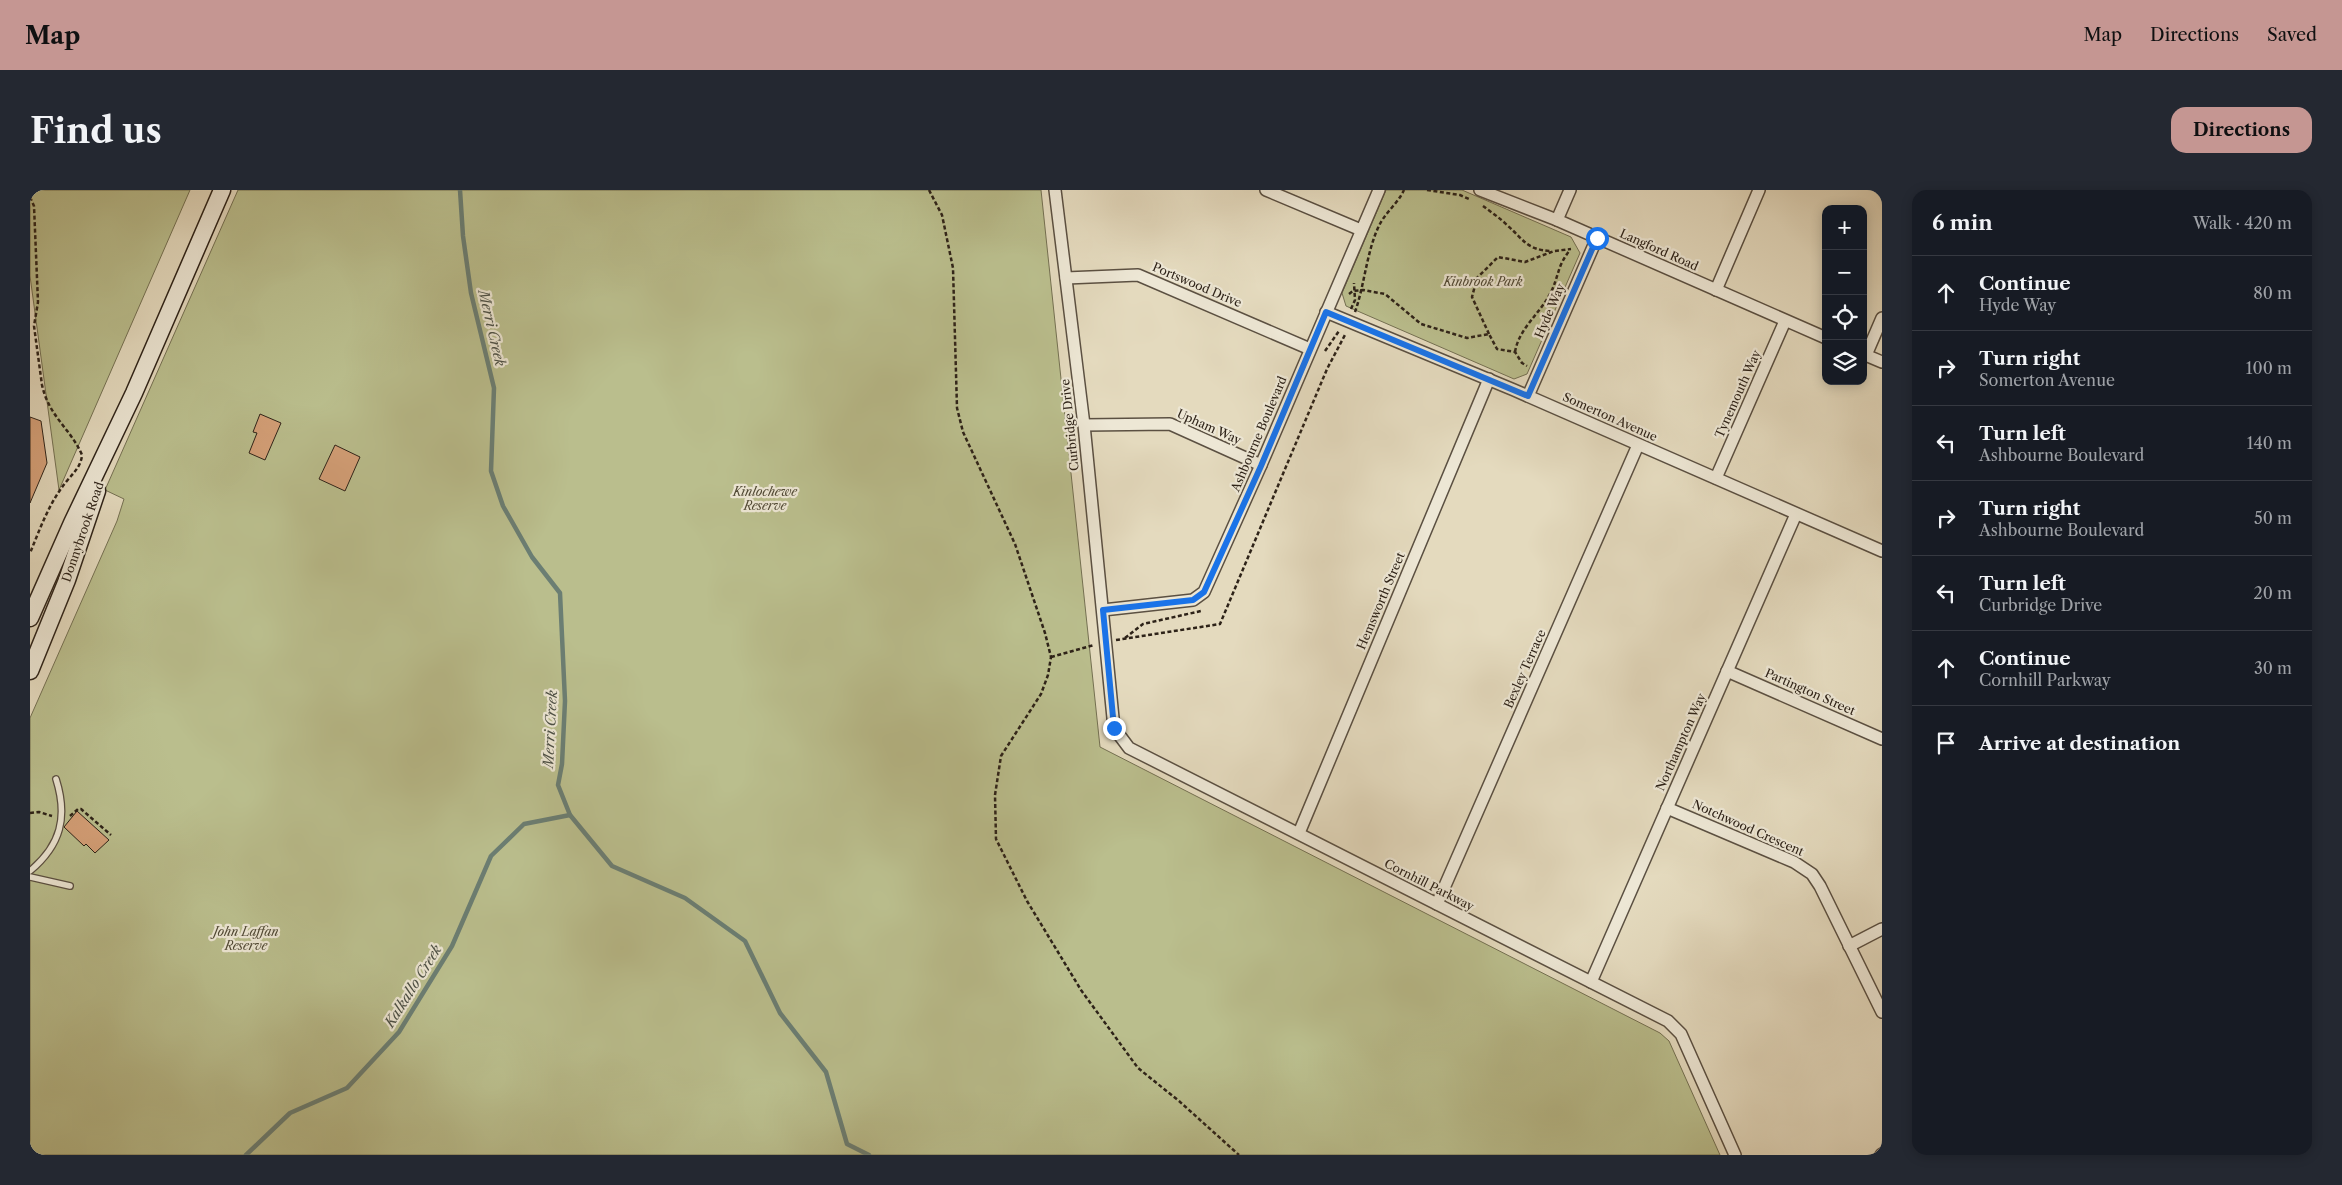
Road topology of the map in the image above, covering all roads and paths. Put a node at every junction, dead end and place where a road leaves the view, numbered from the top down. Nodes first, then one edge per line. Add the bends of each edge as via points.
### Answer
1 (222, 190) edge
2 (929, 190) edge
3 (1055, 190) edge
4 (1266, 190) edge
5 (1379, 190) edge
6 (1404, 190) edge
7 (1427, 190) edge
8 (1480, 190) edge
9 (1570, 190) edge
10 (1759, 190) edge
11 (30, 197) edge
12 (1557, 220) junction
13 (1361, 230) junction
14 (1597, 238) junction
15 (1554, 251) junction
16 (1066, 278) junction
17 (1363, 290) junction
18 (1716, 290) junction
19 (1346, 296) dead end
20 (1326, 312) junction
21 (1882, 318) edge
22 (1785, 321) junction
23 (1351, 323) junction
24 (1489, 334) junction
25 (1822, 336) edge
26 (1310, 349) junction
27 (1867, 349) edge
28 (1515, 352) junction
29 (1867, 356) edge
30 (1882, 362) edge
31 (1540, 371) junction
32 (1489, 379) junction
33 (134, 393) junction
34 (1528, 396) junction
35 (1084, 425) junction
36 (1638, 445) junction
37 (1261, 466) junction
38 (1716, 478) junction
39 (1796, 514) junction
40 (1882, 551) edge
41 (30, 553) edge
42 (1103, 610) junction
43 (30, 618) edge
44 (1124, 638) dead end
45 (1106, 643) junction
46 (1050, 657) junction
47 (1107, 657) joint
48 (30, 671) edge
49 (1727, 671) junction
50 (1882, 739) edge
51 (56, 778) dead end
52 (1667, 808) junction
53 (30, 813) edge
54 (62, 818) junction
55 (1299, 834) junction
56 (111, 835) dead end
57 (30, 871) edge
58 (30, 877) edge
59 (70, 886) dead end
60 (1437, 904) junction
61 (1882, 930) edge
62 (1849, 946) junction
63 (1591, 982) junction
64 (1882, 1012) edge
65 (1239, 1155) edge
66 (1734, 1155) edge

1 - 33 main road, Donnybrook Road
2 - 46 path via 942,215 953,268 957,408 963,432 1015,544
3 - 16 street, Curbridge Drive
4 - 13 street
5 - 13 street, Ashbourne Boulevard
6 - 17 path via 1400,200 1381,222
7 - 15 path via 1460,195 1483,206 1508,225 1524,243 1533,248
8 - 12 street, Langford Road
9 - 12 street
10 - 18 street
11 - 41 path via 34,206 38,302 34,326 42,386 56,419 82,455 80,465 48,511
12 - 14 street, Langford Road
13 - 20 street, Ashbourne Boulevard
14 - 18 street, Langford Road
14 - 31 street, Hyde Way
15 - 24 path via 1525,262 1498,257 1477,278 1472,298
15 - 28 path via 1571,249 1560,263 1552,292 1519,336
16 - 26 street, Portswood Drive via 1138,275
16 - 35 street, Curbridge Drive
17 - 19 path
17 - 23 path
17 - 24 path via 1384,294 1421,324 1468,338
18 - 22 street, Langford Road
20 - 23 street, Somerton Avenue
20 - 26 street, Ashbourne Boulevard
21 - 27 street
22 - 25 street, Langford Road
22 - 38 street, Tynemouth Way
23 - 32 street, Somerton Avenue
23 - 44 path via 1327,369 1220,624
24 - 28 path via 1497,348
26 - 37 street, Ashbourne Boulevard
28 - 31 path via 1522,363
29 - 30 street
31 - 34 street, Hyde Way
32 - 34 street, Somerton Avenue
32 - 55 street, Hemsworth Street
33 - 43 main road, Donnybrook Road
33 - 48 main road, Donnybrook Road via 67,580
34 - 36 street, Somerton Avenue
35 - 37 street, Upham Way via 1170,424
35 - 42 street, Curbridge Drive
36 - 38 street, Somerton Avenue
36 - 60 street, Bexley Terrace
37 - 42 street, Ashbourne Boulevard via 1204,592 1193,600
38 - 39 street, Somerton Avenue
39 - 40 street, Somerton Avenue
39 - 49 street, Northampton Way
42 - 45 street, Curbridge Drive
45 - 46 path
45 - 47 street, Curbridge Drive
46 - 65 path via 1041,694 1001,756 995,795 996,839 1027,901 1081,990 1138,1068
47 - 55 street, Cornhill Parkway via 1114,728 1129,748
49 - 50 street, Partington Street
49 - 52 street, Northampton Way
51 - 54 lane
52 - 62 street, Notchwood Crescent via 1804,867 1820,886
52 - 63 street, Northampton Way
53 - 54 path
54 - 56 path via 67,820 81,809
54 - 57 lane via 52,848
55 - 60 street, Cornhill Parkway
58 - 59 lane
60 - 63 street, Cornhill Parkway
61 - 62 street
62 - 64 street, Notchwood Crescent
63 - 66 street, Cornhill Parkway via 1675,1026

